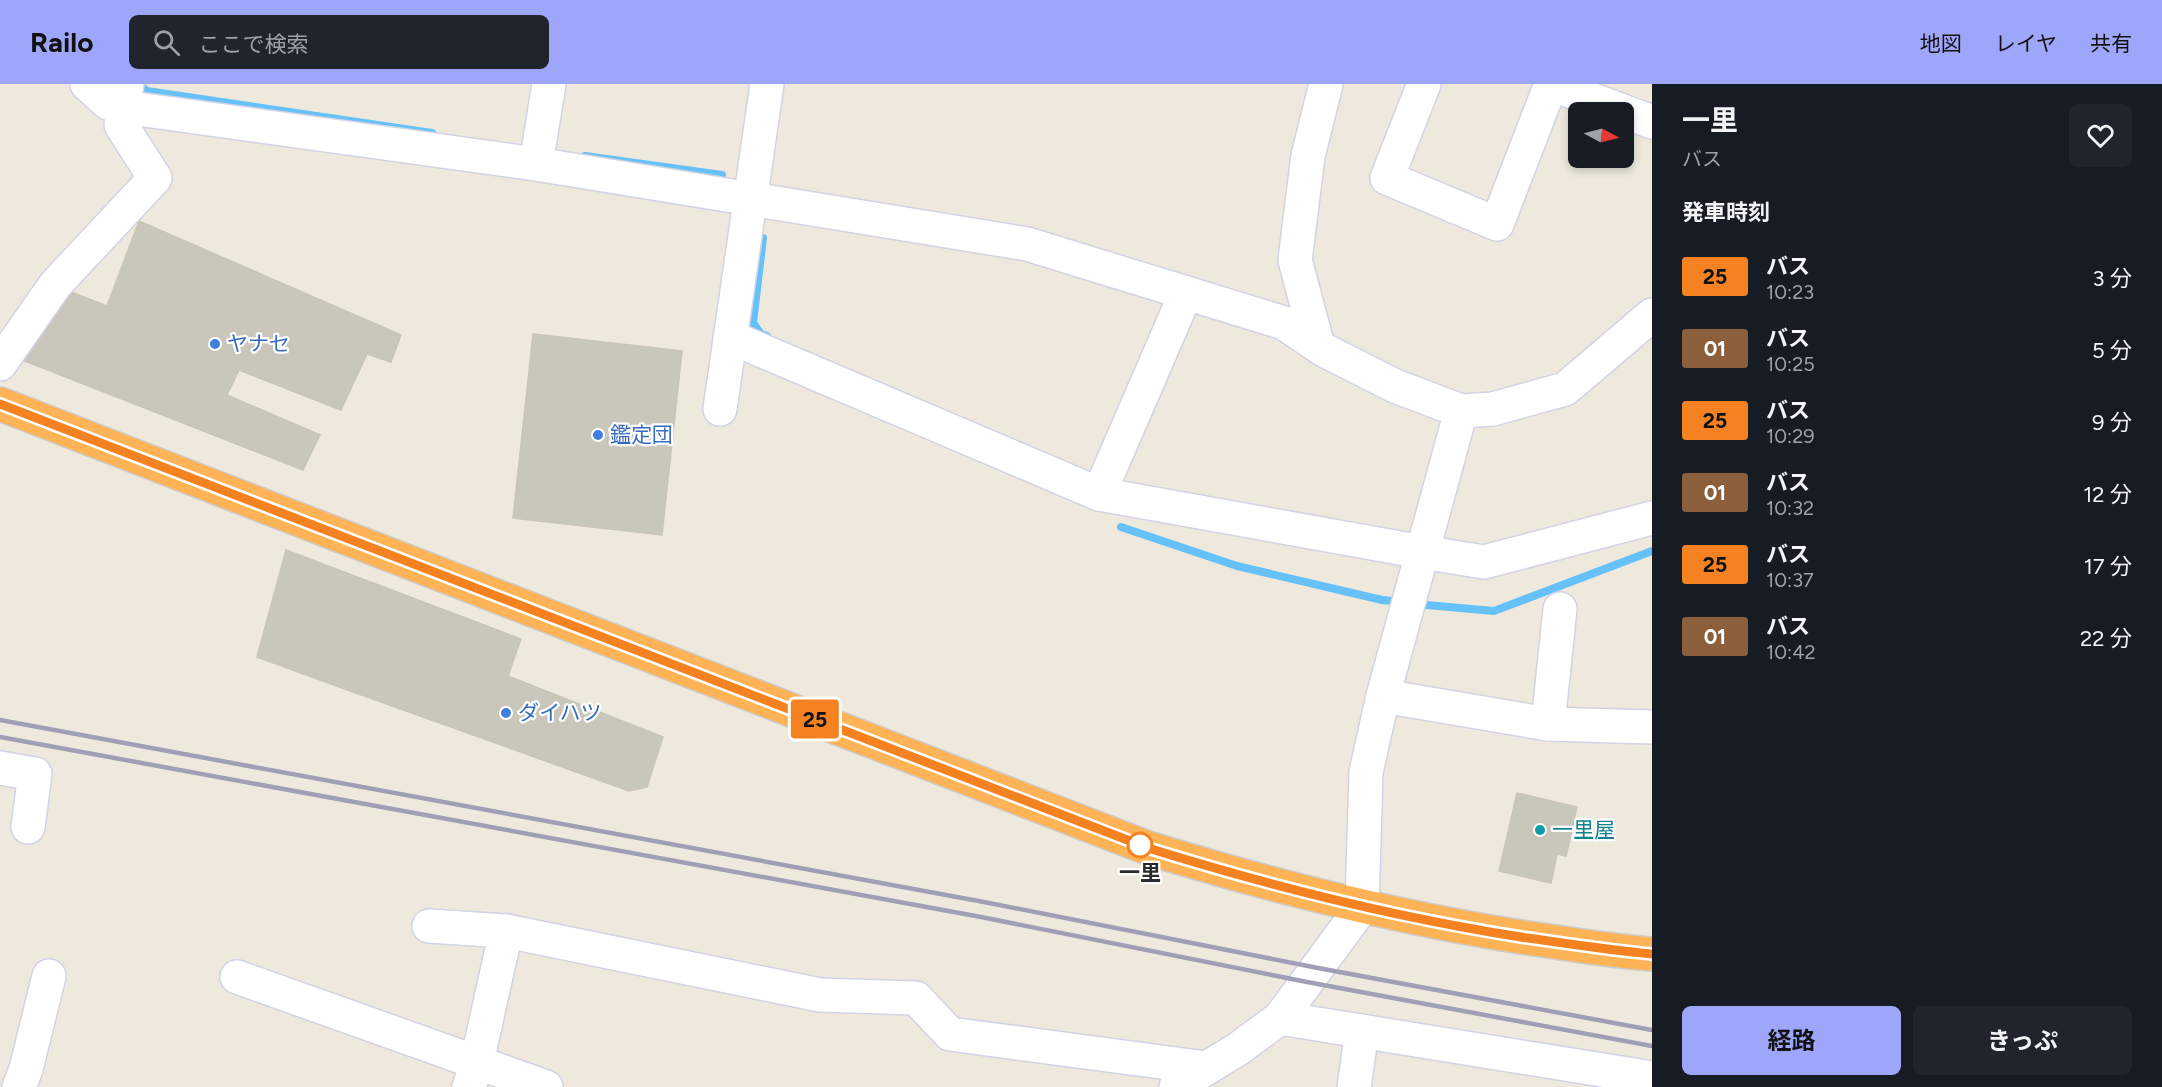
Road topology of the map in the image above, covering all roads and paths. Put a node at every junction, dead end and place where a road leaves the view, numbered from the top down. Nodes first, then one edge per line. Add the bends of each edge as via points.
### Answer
1 (87, 84) edge
2 (549, 84) edge
3 (767, 84) edge
4 (1326, 84) edge
5 (1424, 84) edge
6 (1551, 84) edge
7 (125, 96) edge
8 (1652, 122) edge
9 (536, 164) junction
10 (751, 197) junction
11 (1186, 293) junction
12 (1652, 315) edge
13 (730, 337) junction
14 (1318, 346) junction
15 (0, 364) edge
16 (0, 404) edge
17 (720, 409) dead end
18 (1461, 411) junction
19 (1099, 494) junction
20 (1652, 518) edge
21 (1422, 552) junction
22 (1560, 609) dead end
23 (1383, 696) junction
24 (1548, 724) junction
25 (1652, 727) edge
26 (0, 768) edge
27 (28, 827) dead end
28 (1362, 907) junction
29 (429, 926) dead end
30 (506, 931) junction
31 (1652, 954) edge
32 (49, 976) dead end
33 (237, 977) dead end
34 (1280, 1018) junction
35 (1362, 1031) junction
36 (1206, 1068) junction
37 (473, 1075) edge
38 (1652, 1078) edge
39 (19, 1087) edge
40 (546, 1087) edge
41 (1176, 1087) edge
42 (1354, 1087) edge

1 - 7 street via 108,103
2 - 9 street
3 - 10 street
4 - 14 street via 1308,156 1295,261
5 - 6 street via 1387,178 1497,224
6 - 8 street
7 - 9 street
7 - 15 street via 121,124 156,178 55,285
9 - 10 street
10 - 11 street via 1027,244
10 - 13 street
11 - 14 street via 1284,323
11 - 19 street
12 - 18 street via 1565,389 1493,409
13 - 17 street
13 - 19 street
14 - 18 street via 1395,386
16 - 28 highway via 1128,840 1255,880
18 - 21 street
19 - 21 street
20 - 21 street via 1484,561
21 - 23 street
22 - 24 street
23 - 24 street
23 - 28 street via 1366,772
24 - 25 street
26 - 27 street via 35,774
28 - 31 highway via 1453,926
28 - 34 street
29 - 30 street
30 - 36 street via 820,995 916,998 950,1034
30 - 37 street
32 - 39 street
33 - 37 street
34 - 35 street
34 - 36 street
35 - 38 street
35 - 42 street
36 - 41 street
37 - 40 street

